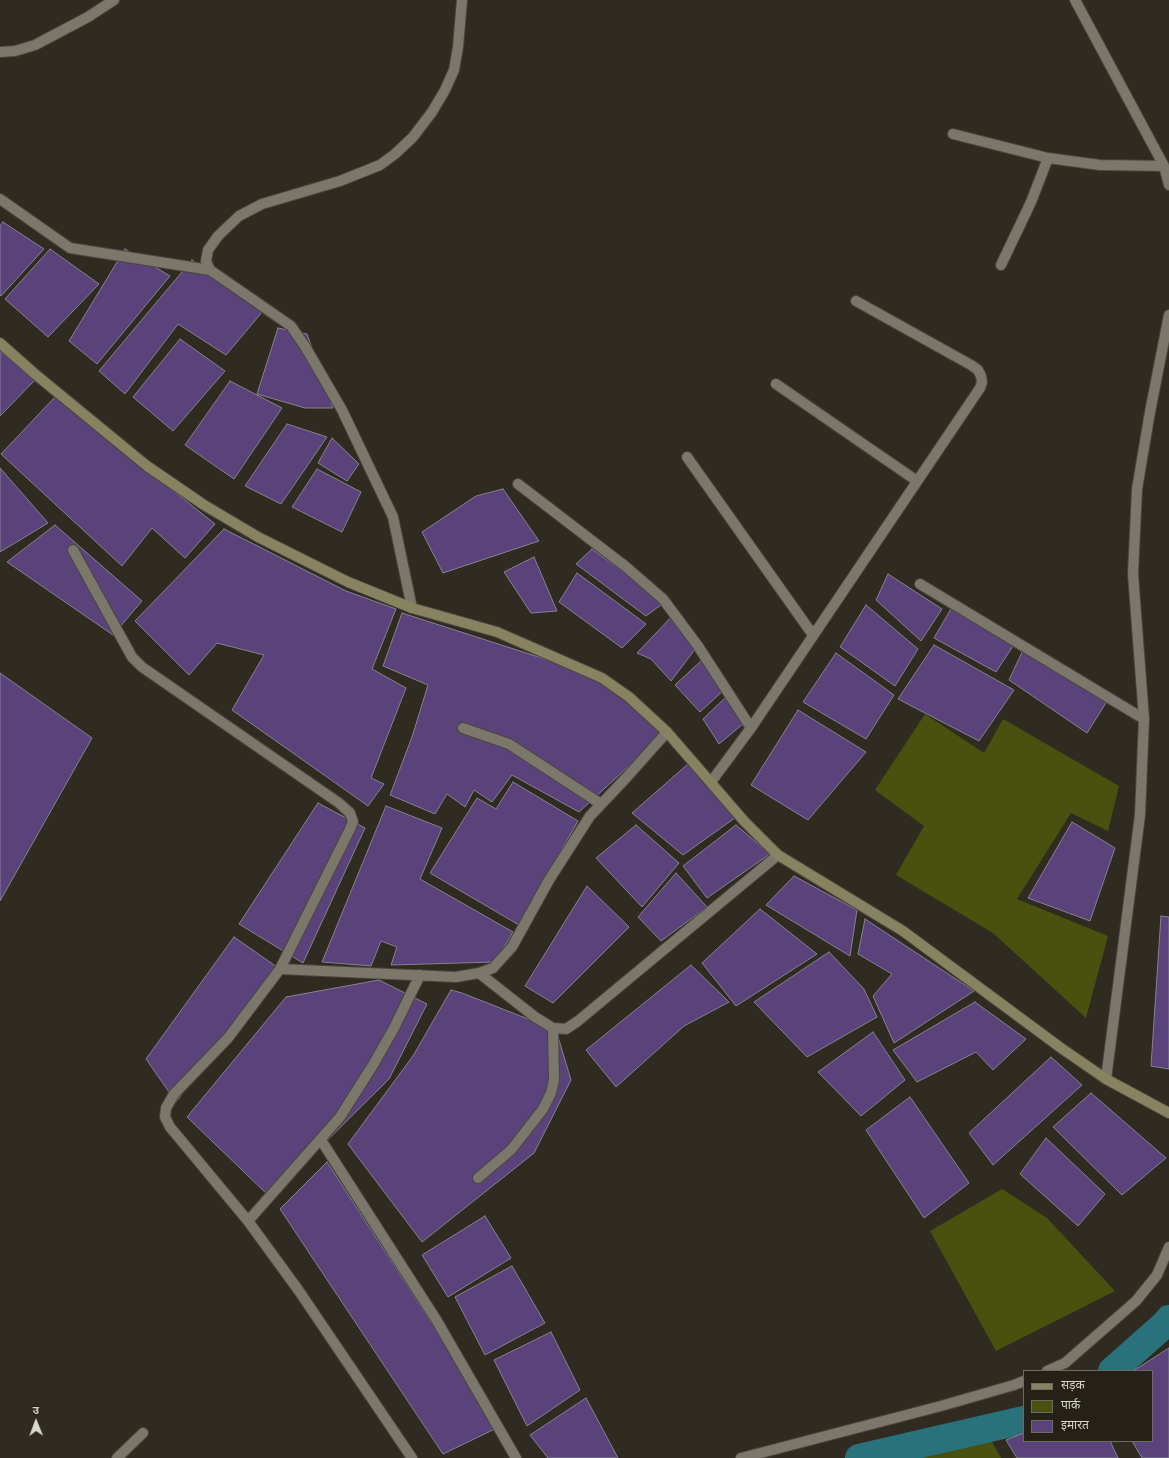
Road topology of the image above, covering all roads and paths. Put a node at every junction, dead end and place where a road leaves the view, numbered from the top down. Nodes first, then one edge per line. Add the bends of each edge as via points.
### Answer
1 (114, 0) edge
2 (462, 0) edge
3 (1075, 0) edge
4 (0, 52) edge
5 (954, 134) dead end
6 (1048, 158) junction
7 (1164, 166) junction
8 (1169, 185) edge
9 (0, 200) edge
10 (1001, 265) dead end
11 (210, 270) junction
12 (856, 301) dead end
13 (1169, 315) edge
14 (0, 343) edge
15 (776, 384) dead end
16 (688, 457) dead end
17 (917, 481) junction
18 (518, 484) dead end
19 (73, 550) dead end
20 (920, 584) dead end
21 (412, 608) junction
22 (813, 635) junction
23 (1144, 719) junction
24 (464, 728) dead end
25 (751, 728) junction
26 (667, 732) junction
27 (711, 782) junction
28 (601, 804) junction
29 (778, 855) junction
30 (280, 969) junction
31 (479, 974) junction
32 (420, 975) junction
33 (553, 1028) junction
34 (1106, 1079) junction
35 (1169, 1113) edge
36 (321, 1140) junction
37 (478, 1178) dead end
38 (248, 1221) junction
39 (1169, 1247) edge
40 (1049, 1370) edge
41 (1023, 1381) edge
42 (143, 1433) dead end
43 (117, 1458) edge
44 (412, 1458) edge
45 (516, 1458) edge
46 (741, 1458) edge

1 - 4 street via 35,45 16,51
2 - 11 street via 454,70 438,101 413,137 380,165 340,181 262,204 239,216 218,236 208,250 206,261
3 - 7 street
5 - 6 street
6 - 7 street via 1100,165
6 - 10 street via 1031,202
7 - 8 street
9 - 11 street via 70,248
11 - 21 street via 291,326 306,348 342,410 392,517
12 - 17 street via 971,365 981,376 980,388
13 - 23 street via 1138,489 1133,574
14 - 21 street via 147,466 204,505 258,537 348,582
15 - 17 street
16 - 22 street
17 - 22 street
18 - 25 street via 625,566 663,599 698,646
19 - 30 street via 132,657 142,667 350,813 353,822 349,831
20 - 23 street
21 - 26 street via 498,632 602,678 629,697
22 - 25 street
23 - 34 street via 1140,815
24 - 28 street via 509,744
25 - 27 street
26 - 27 street
26 - 28 street
27 - 29 street via 744,821
28 - 31 street via 590,816 549,880 512,947 493,968
29 - 33 street via 578,1021 566,1029
29 - 34 street via 903,932
30 - 32 street
30 - 38 street via 228,1038 174,1094 166,1108 165,1117 170,1127
31 - 32 street
31 - 33 street
32 - 36 street via 373,1065 340,1117
33 - 37 street via 554,1080 543,1109 511,1150
34 - 35 street
36 - 38 street
36 - 45 street via 437,1321
38 - 44 street via 299,1291
39 - 40 street via 1157,1275 1136,1301 1065,1363
41 - 46 street via 942,1406
42 - 43 street

